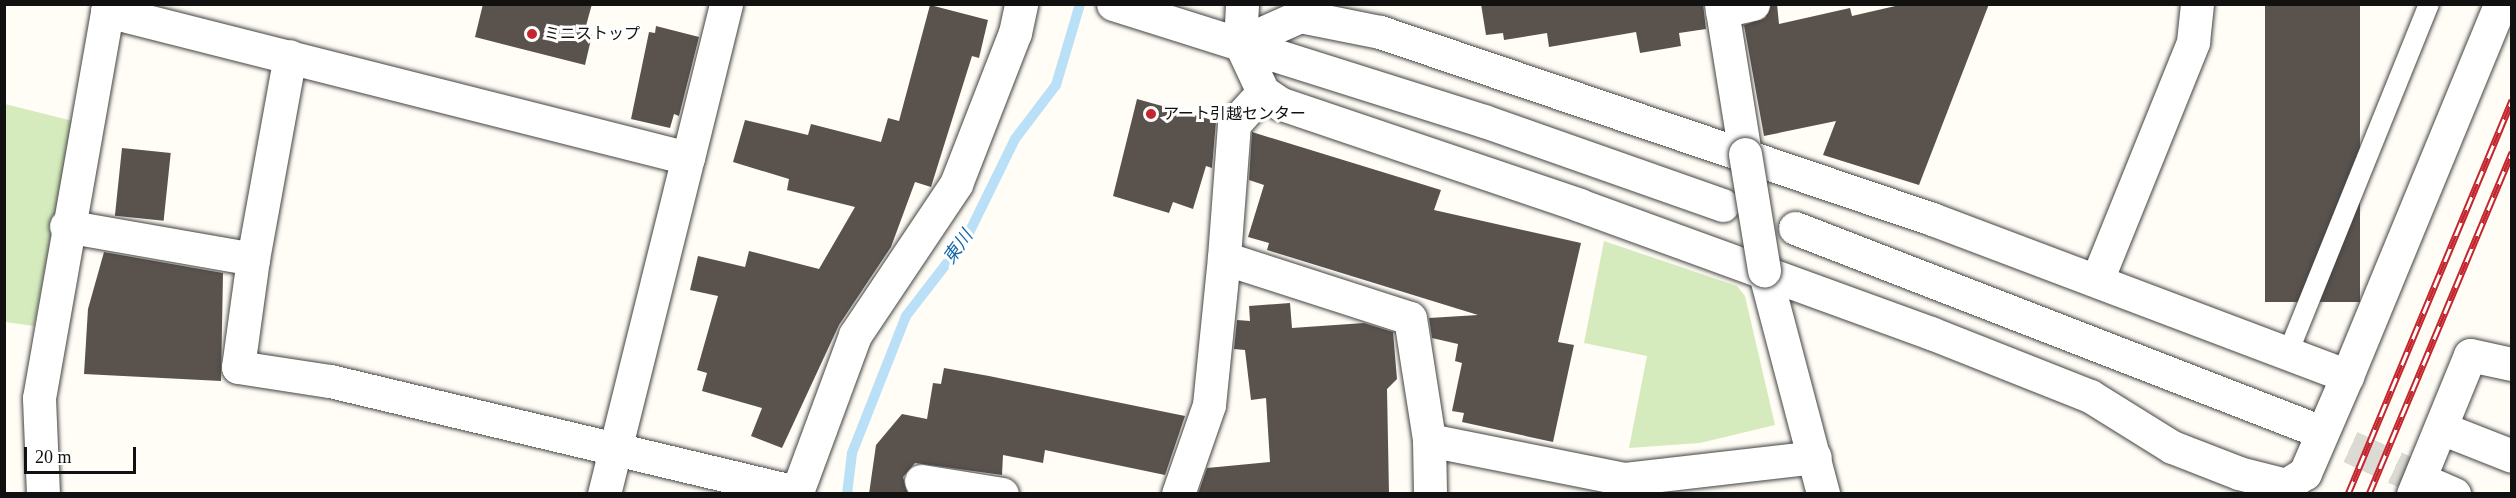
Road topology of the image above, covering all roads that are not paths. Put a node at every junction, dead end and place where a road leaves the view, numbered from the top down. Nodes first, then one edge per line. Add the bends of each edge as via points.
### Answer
1 (726, 4) edge
2 (1021, 4) edge
3 (1113, 4) edge
4 (1242, 4) edge
5 (2197, 4) edge
6 (2429, 4) edge
7 (2500, 4) edge
8 (1732, 7) edge
9 (93, 8) edge
10 (1240, 43) junction
11 (290, 56) junction
12 (1263, 92) junction
13 (1745, 154) junction
14 (688, 158) junction
15 (1723, 205) dead end
16 (66, 226) junction
17 (1795, 228) dead end
18 (1224, 258) junction
19 (253, 259) junction
20 (1764, 270) junction
21 (2097, 280) junction
22 (2288, 353) junction
23 (2511, 364) edge
24 (2347, 376) junction
25 (2306, 426) tunnel mouth
26 (2440, 428) junction
27 (1428, 440) junction
28 (614, 451) junction
29 (2511, 456) edge
30 (1815, 457) junction
31 (921, 481) dead end
32 (1687, 483) edge
33 (2238, 483) edge
34 (2434, 491) edge
35 (797, 493) edge
36 (43, 494) edge
37 (604, 494) edge
38 (1002, 494) edge
39 (1178, 494) edge
40 (1430, 494) edge
41 (1823, 494) edge

1 - 14 street
2 - 35 street via 1016,33 956,183 855,335
3 - 10 street
4 - 10 street
5 - 21 street via 2193,42
6 - 22 lane
7 - 24 street
8 - 13 street
9 - 11 street
9 - 16 street
10 - 12 street
10 - 13 street via 1300,16 1380,32
10 - 15 street
11 - 14 street
11 - 19 street
12 - 18 street via 1234,124
12 - 20 street via 1292,108
13 - 20 street, bridge
13 - 21 street
14 - 28 street
16 - 19 street
16 - 36 street via 39,398
17 - 25 street
18 - 27 street via 1410,318
18 - 39 street via 1209,405
19 - 28 street via 238,367 330,381
20 - 30 street
20 - 33 street via 2090,396
21 - 22 street
22 - 24 street
23 - 26 street via 2470,355
24 - 33 street via 2305,473 2286,486
26 - 29 street
26 - 34 street
27 - 32 street via 1625,479
27 - 40 street
28 - 35 street
28 - 37 street
30 - 32 street
30 - 41 street
31 - 38 street

